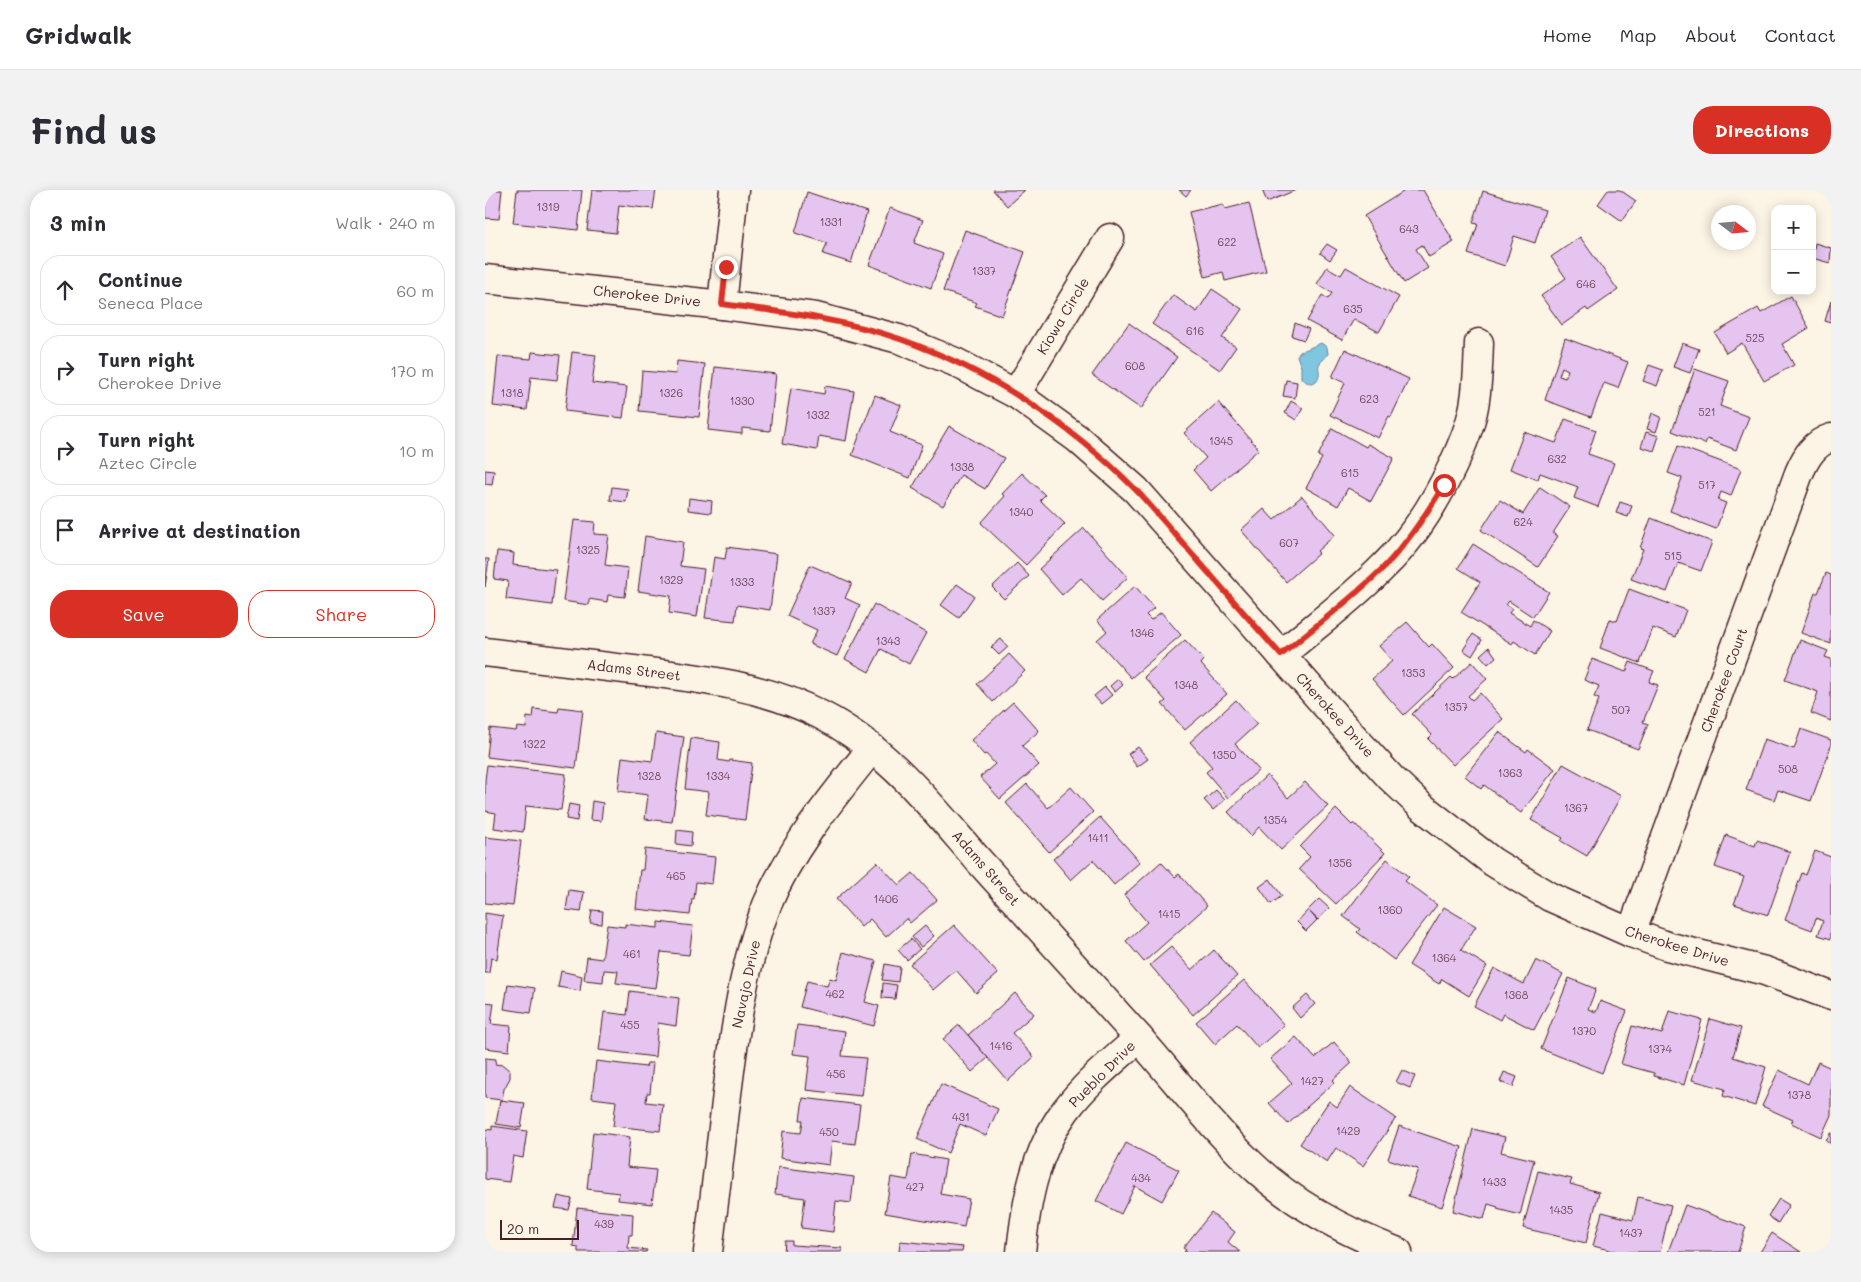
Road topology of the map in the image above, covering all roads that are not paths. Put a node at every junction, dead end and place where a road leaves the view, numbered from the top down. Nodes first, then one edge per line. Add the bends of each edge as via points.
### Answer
1 (734, 190) edge
2 (1110, 238) dead end
3 (485, 279) edge
4 (722, 304) junction
5 (1479, 343) dead end
6 (1016, 394) junction
7 (1831, 438) edge
8 (485, 652) edge
9 (1281, 655) junction
10 (872, 748) junction
11 (1631, 933) junction
12 (1831, 996) edge
13 (1139, 1038) junction
14 (708, 1252) edge
15 (1021, 1252) edge
16 (1398, 1252) edge

1 - 4 street
2 - 6 street, Kiowa Circle
3 - 4 street, Cherokee Drive
4 - 6 street, Cherokee Drive via 816,317 899,339 955,362
5 - 9 street via 1476,390 1467,432 1444,485 1427,513 1386,565
6 - 9 street, Cherokee Drive via 1079,439 1136,490
7 - 11 street, Cherokee Court via 1814,448 1801,467
8 - 10 street, Adams Street via 747,687 821,716
9 - 11 street, Cherokee Drive via 1391,778 1429,813 1521,880 1575,909
10 - 13 street, Adams Street via 915,787
10 - 14 street, Navajo Drive via 801,843 768,904 756,935 734,1039
11 - 12 street, Cherokee Drive via 1765,971
13 - 15 street, Pueblo Drive via 1080,1093 1055,1126 1031,1186
13 - 16 street, Adams Street via 1225,1138 1279,1188 1334,1224

